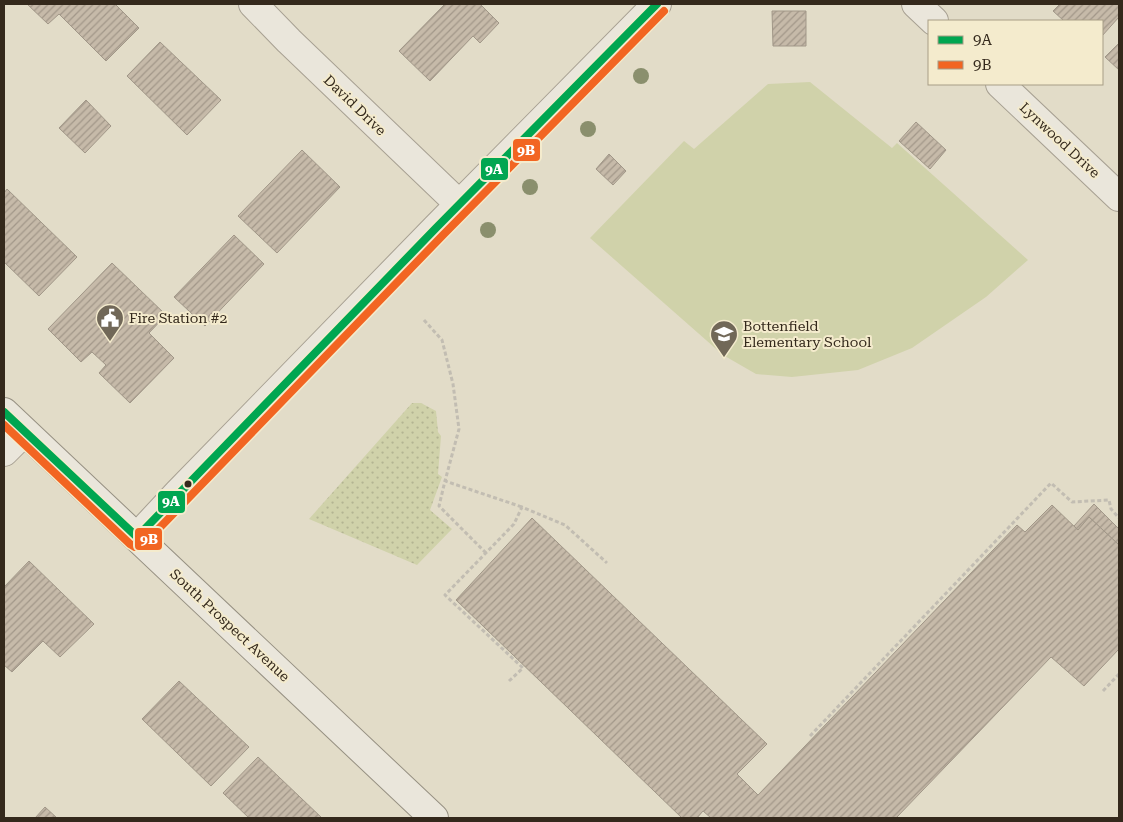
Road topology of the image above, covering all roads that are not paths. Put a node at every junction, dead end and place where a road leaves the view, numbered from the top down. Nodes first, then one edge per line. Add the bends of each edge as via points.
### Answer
1 (253, 4) edge
2 (657, 4) edge
3 (916, 4) edge
4 (933, 20) edge
5 (1001, 85) edge
6 (1119, 196) edge
7 (459, 204) junction
8 (4, 412) edge
9 (24, 432) junction
10 (4, 452) edge
11 (137, 538) junction
12 (434, 818) edge

1 - 7 street, David Drive
2 - 7 street
3 - 4 street
5 - 6 street, Lynwood Drive
7 - 11 street
8 - 9 street, South Prospect Avenue
9 - 10 street
9 - 11 street, South Prospect Avenue
11 - 12 street, South Prospect Avenue

